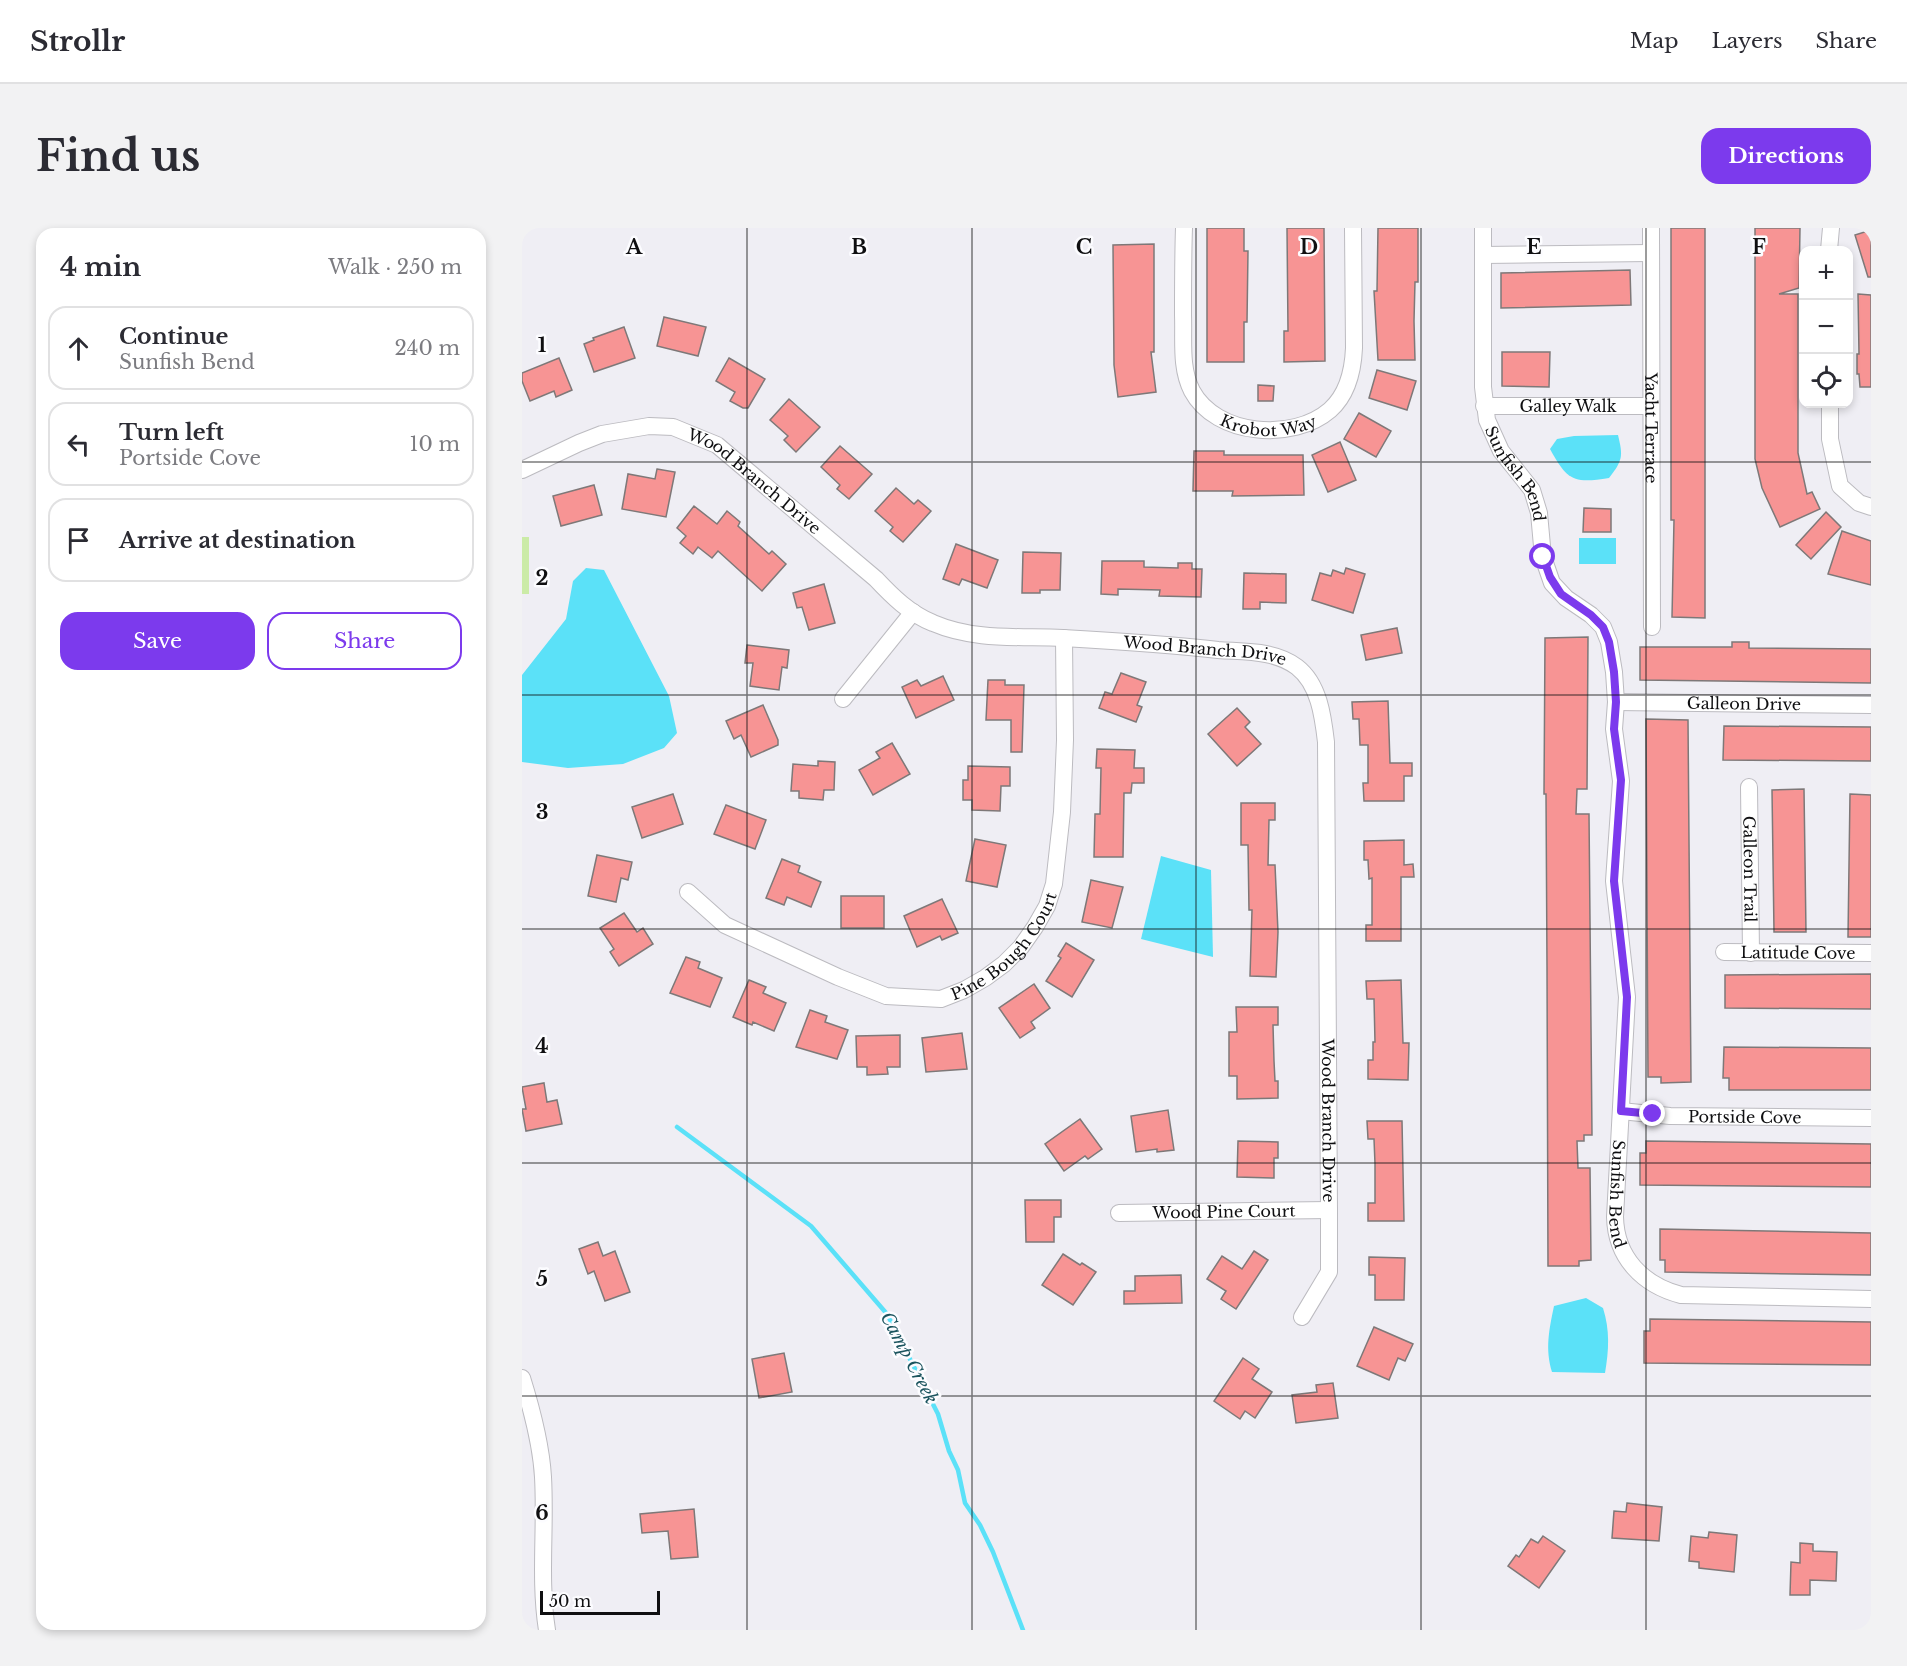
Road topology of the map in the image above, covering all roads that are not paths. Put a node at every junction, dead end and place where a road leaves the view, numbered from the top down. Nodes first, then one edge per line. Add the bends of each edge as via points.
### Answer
1 (1184, 228) edge
2 (1353, 228) edge
3 (1483, 228) edge
4 (1651, 228) edge
5 (1831, 228) edge
6 (1829, 246) edge
7 (1650, 253) junction
8 (1483, 255) junction
9 (1485, 406) junction
10 (1651, 406) junction
11 (1830, 408) edge
12 (522, 470) edge
13 (1871, 507) edge
14 (913, 612) junction
15 (1652, 627) dead end
16 (1064, 638) junction
17 (843, 699) dead end
18 (1616, 702) junction
19 (1871, 705) edge
20 (1749, 788) dead end
21 (688, 892) dead end
22 (1724, 952) dead end
23 (1751, 953) junction
24 (1871, 953) edge
25 (1621, 1111) junction
26 (1871, 1118) edge
27 (1329, 1210) junction
28 (1119, 1213) dead end
29 (1871, 1299) edge
30 (1302, 1317) dead end
31 (522, 1378) edge
32 (547, 1630) edge

1 - 2 street, Krobot Way via 1183,351 1189,383 1199,401 1216,417 1262,429 1311,421 1330,410 1347,385 1354,348
3 - 8 street, Sunfish Bend
4 - 7 street, Yacht Terrace
5 - 6 street
7 - 8 street
7 - 10 street, Yacht Terrace
8 - 9 street, Sunfish Bend
9 - 10 street, Galley Walk
9 - 18 street, Sunfish Bend via 1496,442 1535,496 1545,566 1552,582 1566,598 1598,620 1606,634
10 - 15 street, Yacht Terrace
11 - 13 street via 1830,439 1840,486 1859,503
12 - 14 street, Wood Branch Drive via 602,435 649,426 673,427 717,446
14 - 16 street, Wood Branch Drive via 932,623 979,635
14 - 17 street
16 - 21 street, Pine Bough Court via 1065,740 1054,884 1047,906 1021,947 985,978 941,999 886,996 725,925
16 - 27 street, Wood Branch Drive via 1278,656 1299,668 1312,687 1322,709 1326,741
18 - 19 street, Galleon Drive
18 - 25 street, Sunfish Bend via 1614,729 1621,780 1614,881 1627,997
20 - 23 street, Galleon Trail
22 - 23 street, Latitude Cove
23 - 24 street, Latitude Cove
25 - 26 street, Portside Cove via 1670,1116
25 - 29 street, Sunfish Bend via 1617,1240 1625,1257 1645,1279 1671,1293 1693,1296
27 - 28 street, Wood Pine Court
27 - 30 street, Wood Branch Drive via 1329,1272
31 - 32 street via 534,1419 543,1478

